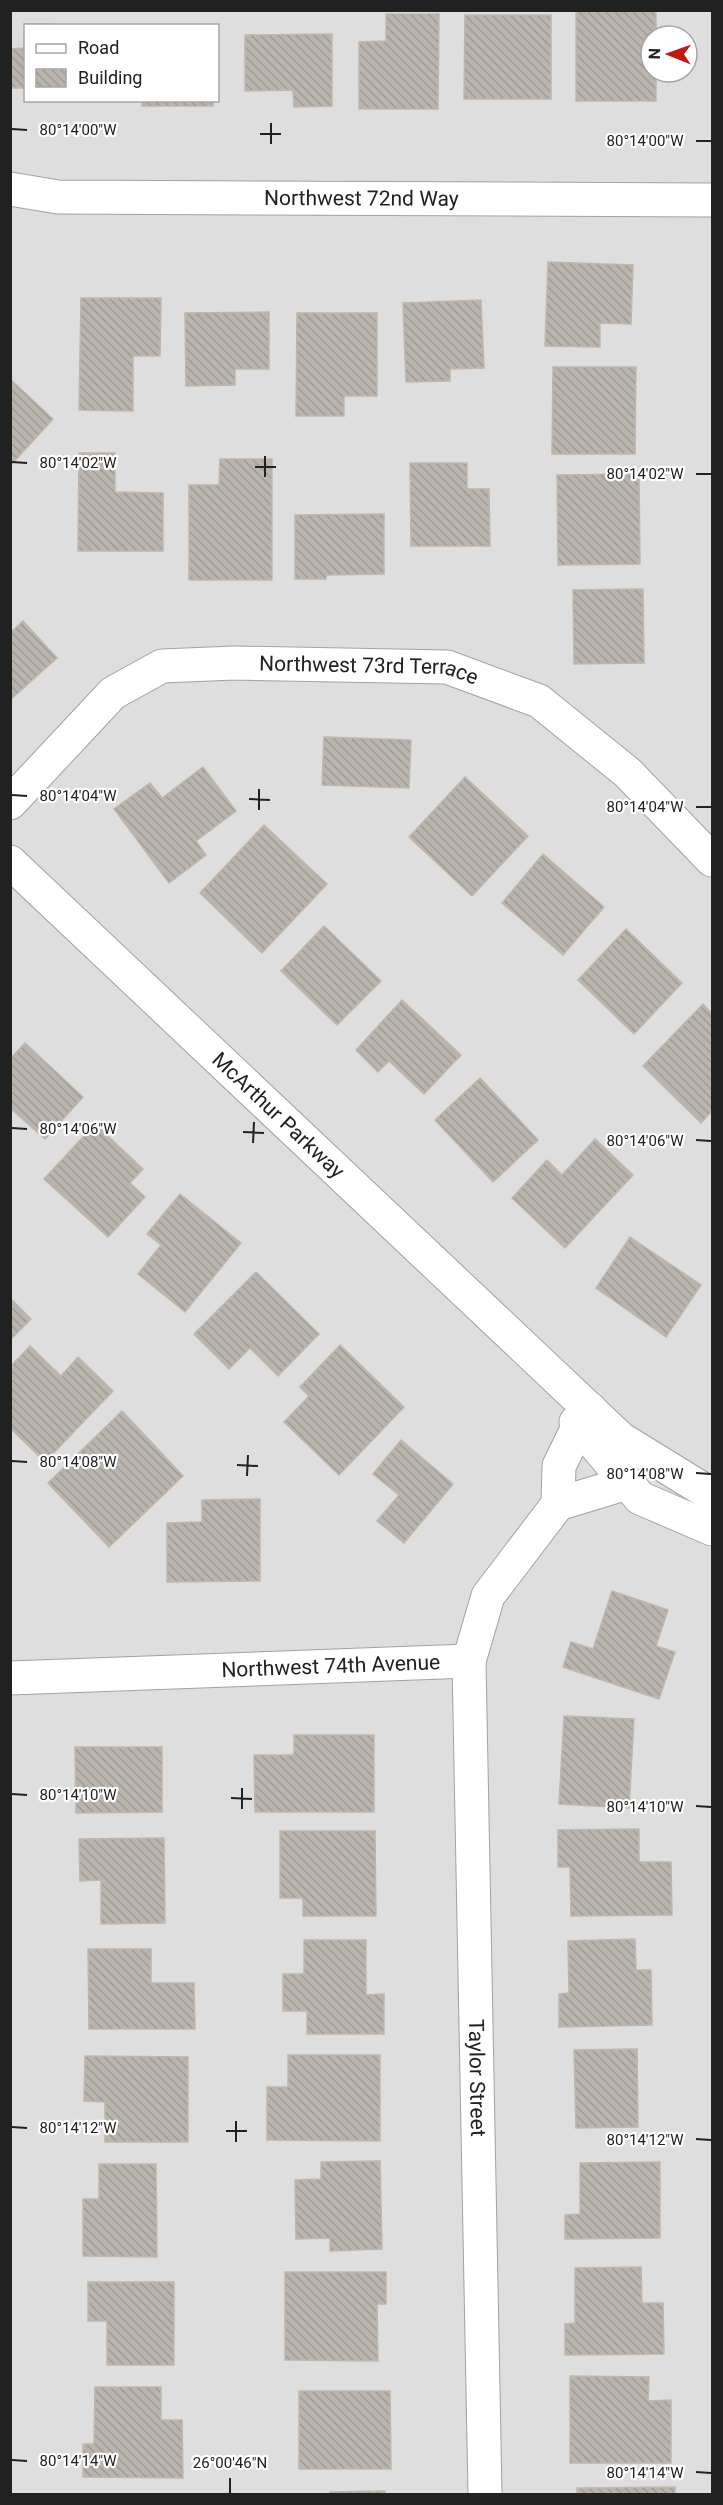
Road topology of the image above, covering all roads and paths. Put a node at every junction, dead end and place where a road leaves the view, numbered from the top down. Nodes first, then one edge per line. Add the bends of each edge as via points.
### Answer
1 (10, 189) edge
2 (712, 200) edge
3 (10, 803) edge
4 (712, 861) edge
5 (10, 862) edge
6 (584, 1418) junction
7 (627, 1483) junction
8 (712, 1495) edge
9 (558, 1504) junction
10 (712, 1529) edge
11 (469, 1661) junction
12 (10, 1678) edge
13 (485, 2494) edge

1 - 2 street, Northwest 72nd Way via 58,197
3 - 4 street, Northwest 73rd Terrace via 113,693 162,666 234,663 447,667 539,700 628,773
5 - 6 street, McArthur Parkway via 546,1368
6 - 7 street, McArthur Parkway
6 - 8 street, McArthur Parkway
6 - 9 street via 559,1466
7 - 9 street
7 - 10 street, McArthur Parkway via 640,1498
9 - 11 street, Northwest 74th Avenue via 488,1596
11 - 12 street, Northwest 74th Avenue
11 - 13 street, Taylor Street

